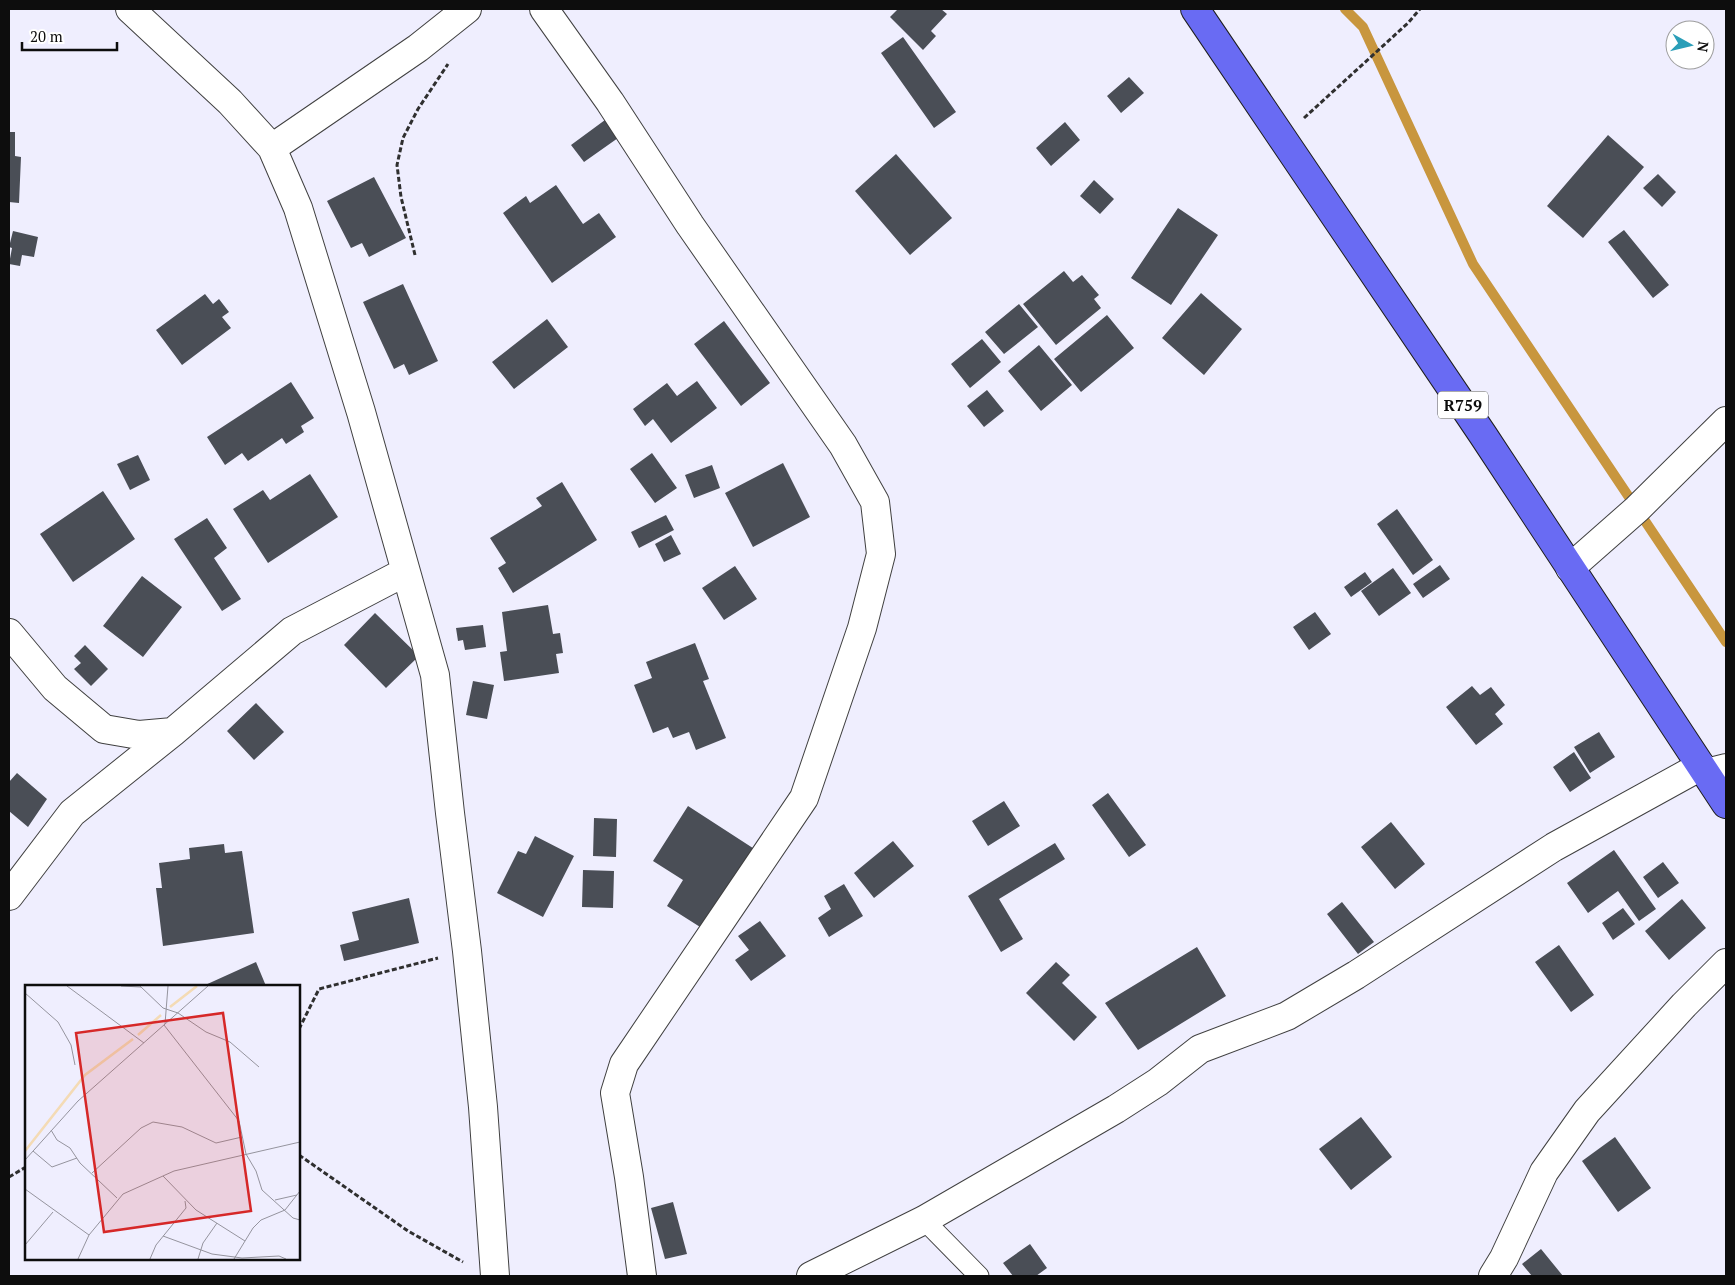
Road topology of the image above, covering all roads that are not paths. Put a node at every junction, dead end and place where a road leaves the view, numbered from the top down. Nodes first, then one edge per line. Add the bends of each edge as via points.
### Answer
1 (130, 9) edge
2 (467, 9) edge
3 (544, 9) edge
4 (1196, 9) edge
5 (272, 148) junction
6 (1726, 421) edge
7 (1570, 568) junction
8 (405, 572) junction
9 (9, 633) edge
10 (173, 732) junction
11 (1711, 769) edge
12 (1726, 804) edge
13 (9, 896) edge
14 (1726, 962) edge
15 (924, 1220) junction
16 (496, 1276) edge
17 (642, 1276) edge
18 (811, 1276) edge
19 (979, 1276) edge
20 (1494, 1276) edge

1 - 5 street via 230,102
2 - 5 street via 418,48
3 - 17 street via 842,445 875,502 881,554 862,628 804,798 624,1064 615,1093
4 - 7 main road, R759
5 - 8 street via 298,208 361,412
6 - 7 street via 1637,509
7 - 11 main road, R759
8 - 10 street via 292,631
8 - 16 street via 435,675 483,1107
9 - 10 street via 55,688 104,729 138,734
10 - 13 street via 72,813
11 - 12 main road, R759
11 - 15 street via 1554,848 1287,1016 1200,1049 1116,1109
14 - 20 street via 1587,1111 1544,1172
15 - 18 street
15 - 19 lane

